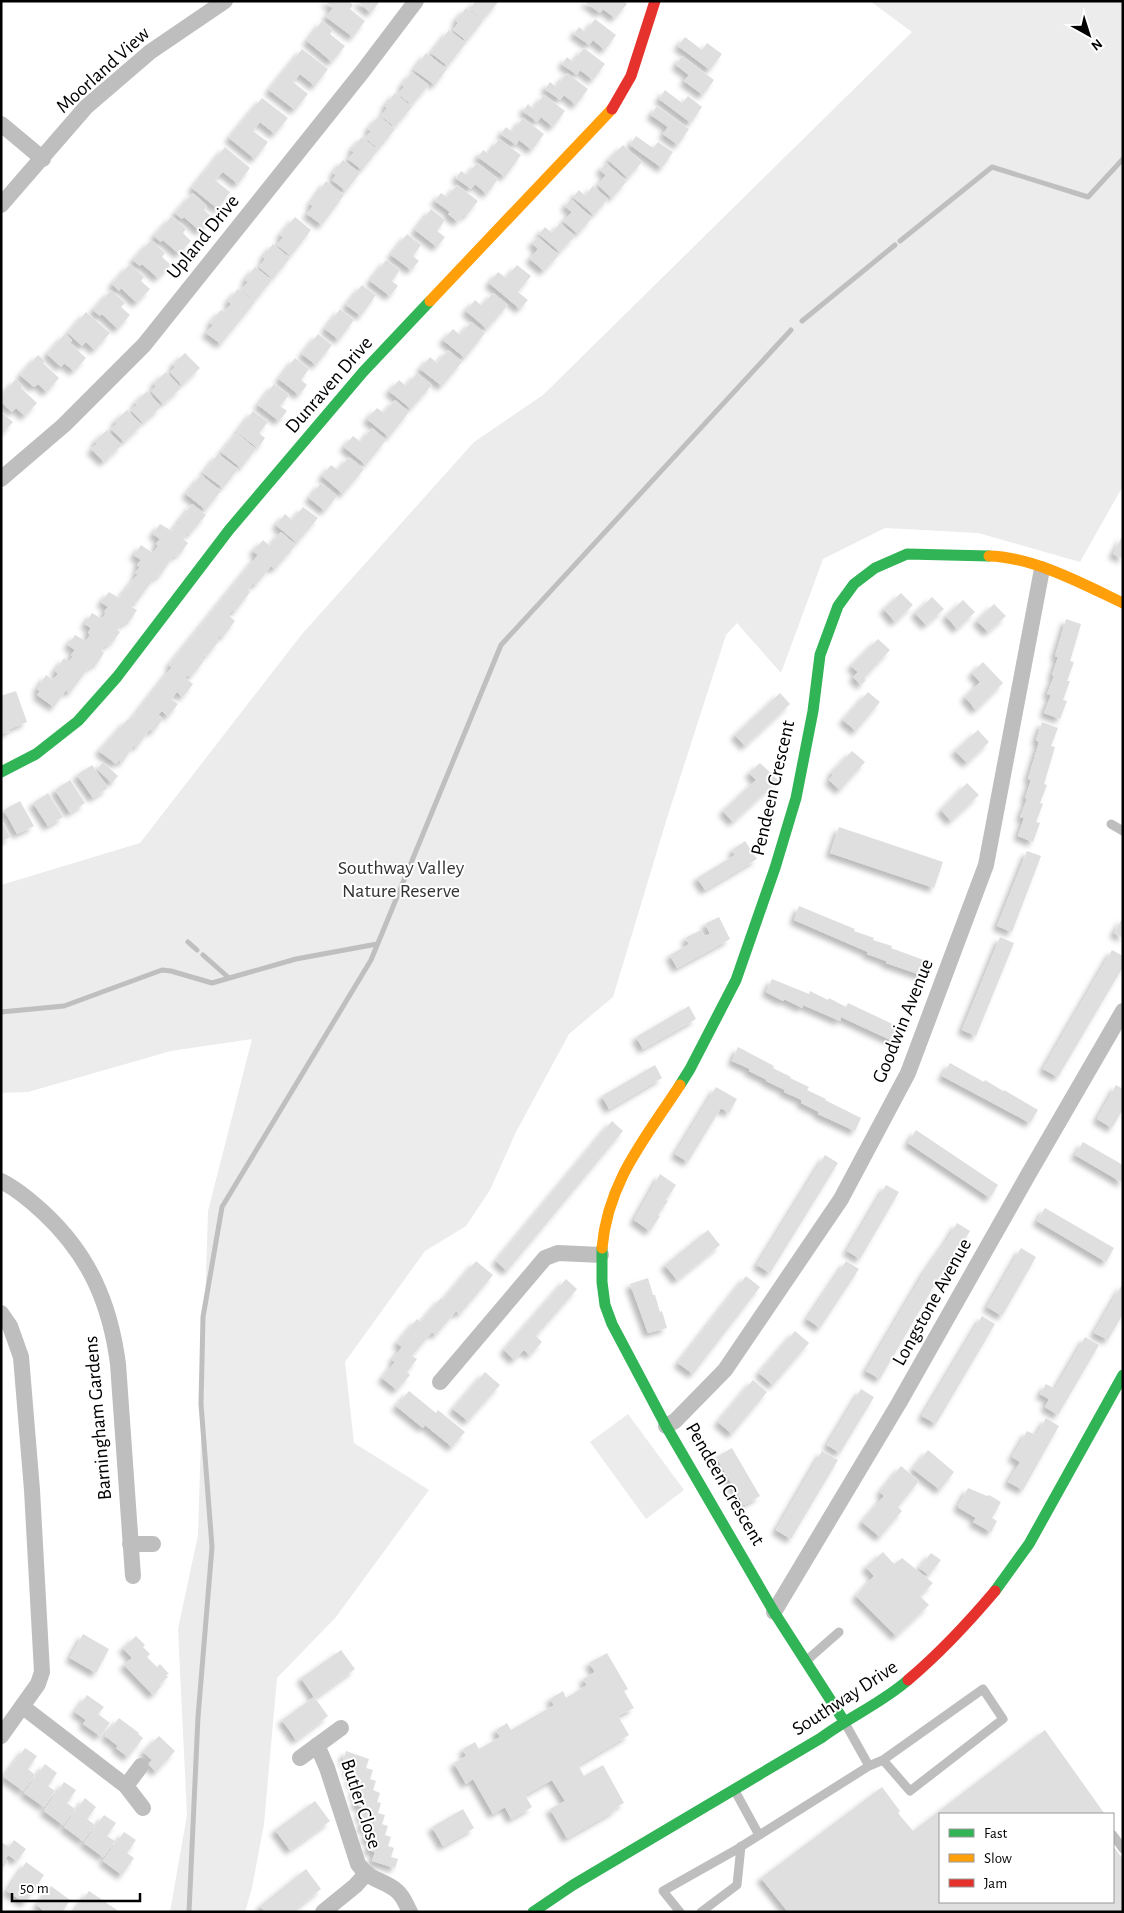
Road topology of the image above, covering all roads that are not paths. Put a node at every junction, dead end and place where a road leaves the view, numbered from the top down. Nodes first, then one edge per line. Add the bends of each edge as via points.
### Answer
1 (225, 1) edge
2 (416, 1) edge
3 (655, 1) edge
4 (1, 124) edge
5 (43, 159) junction
6 (1, 205) edge
7 (1, 479) edge
8 (1042, 569) junction
9 (1123, 603) edge
10 (1, 772) edge
11 (1111, 824) dead end
12 (1123, 831) edge
13 (1123, 1012) edge
14 (1, 1181) edge
15 (601, 1255) junction
16 (1, 1313) edge
17 (1123, 1375) edge
18 (440, 1382) dead end
19 (666, 1426) junction
20 (130, 1544) junction
21 (153, 1544) dead end
22 (133, 1576) dead end
23 (774, 1612) junction
24 (839, 1632) dead end
25 (806, 1661) junction
26 (23, 1707) junction
27 (844, 1721) junction
28 (341, 1728) dead end
29 (1, 1736) edge
30 (318, 1745) junction
31 (300, 1758) dead end
32 (883, 1760) junction
33 (141, 1766) dead end
34 (869, 1766) junction
35 (126, 1786) junction
36 (734, 1788) junction
37 (143, 1808) dead end
38 (759, 1835) junction
39 (1114, 1836) edge
40 (741, 1846) junction
41 (1123, 1848) edge
42 (366, 1874) junction
43 (539, 1911) edge
44 (323, 1912) edge
45 (410, 1912) edge
46 (680, 1912) edge
47 (701, 1912) edge

1 - 5 street, Moorland View via 150,52 86,107
2 - 7 street, Upland Drive via 144,345 64,425
3 - 10 street, Dunraven Drive via 631,76 612,109 363,372 229,530 118,677 78,721 36,754
4 - 5 street
5 - 6 street, Moorland View
8 - 9 street, Pendeen Crescent via 1067,576
8 - 15 street, Pendeen Crescent via 1006,556 906,554 875,568 854,584 838,606 820,655 796,798 776,868 736,980 690,1069 622,1174 604,1224
8 - 19 street, Goodwin Avenue via 986,865 908,1073 842,1199 731,1362 675,1421
11 - 12 lane
13 - 23 street, Longstone Avenue via 899,1403
14 - 20 street, Barningham Gardens via 30,1200 75,1246 103,1298 116,1344
15 - 18 street via 558,1254 545,1258
15 - 19 street, Pendeen Crescent via 605,1305 612,1324
16 - 26 street via 10,1326 22,1357 34,1528 42,1672
17 - 27 street, Southway Drive via 1030,1544 997,1589 922,1668 893,1693
19 - 23 street, Pendeen Crescent
20 - 21 street
20 - 22 street, Barningham Gardens
23 - 25 street, Pendeen Crescent
24 - 25 lane
25 - 27 street, Pendeen Crescent
26 - 29 street
26 - 35 street
27 - 34 lane
27 - 36 street, Southway Drive via 821,1738
28 - 30 street, Butler Close
30 - 31 street, Butler Close
30 - 42 street, Butler Close via 358,1864
32 - 32 lane via 982,1689 1003,1719 910,1791
32 - 34 lane
33 - 35 street
34 - 38 lane
35 - 37 street
36 - 38 lane
36 - 43 street, Southway Drive via 573,1885
38 - 40 lane
39 - 41 lane
40 - 46 lane via 663,1890
40 - 47 lane via 737,1885
42 - 44 street
42 - 45 street, Butler Close via 396,1891

